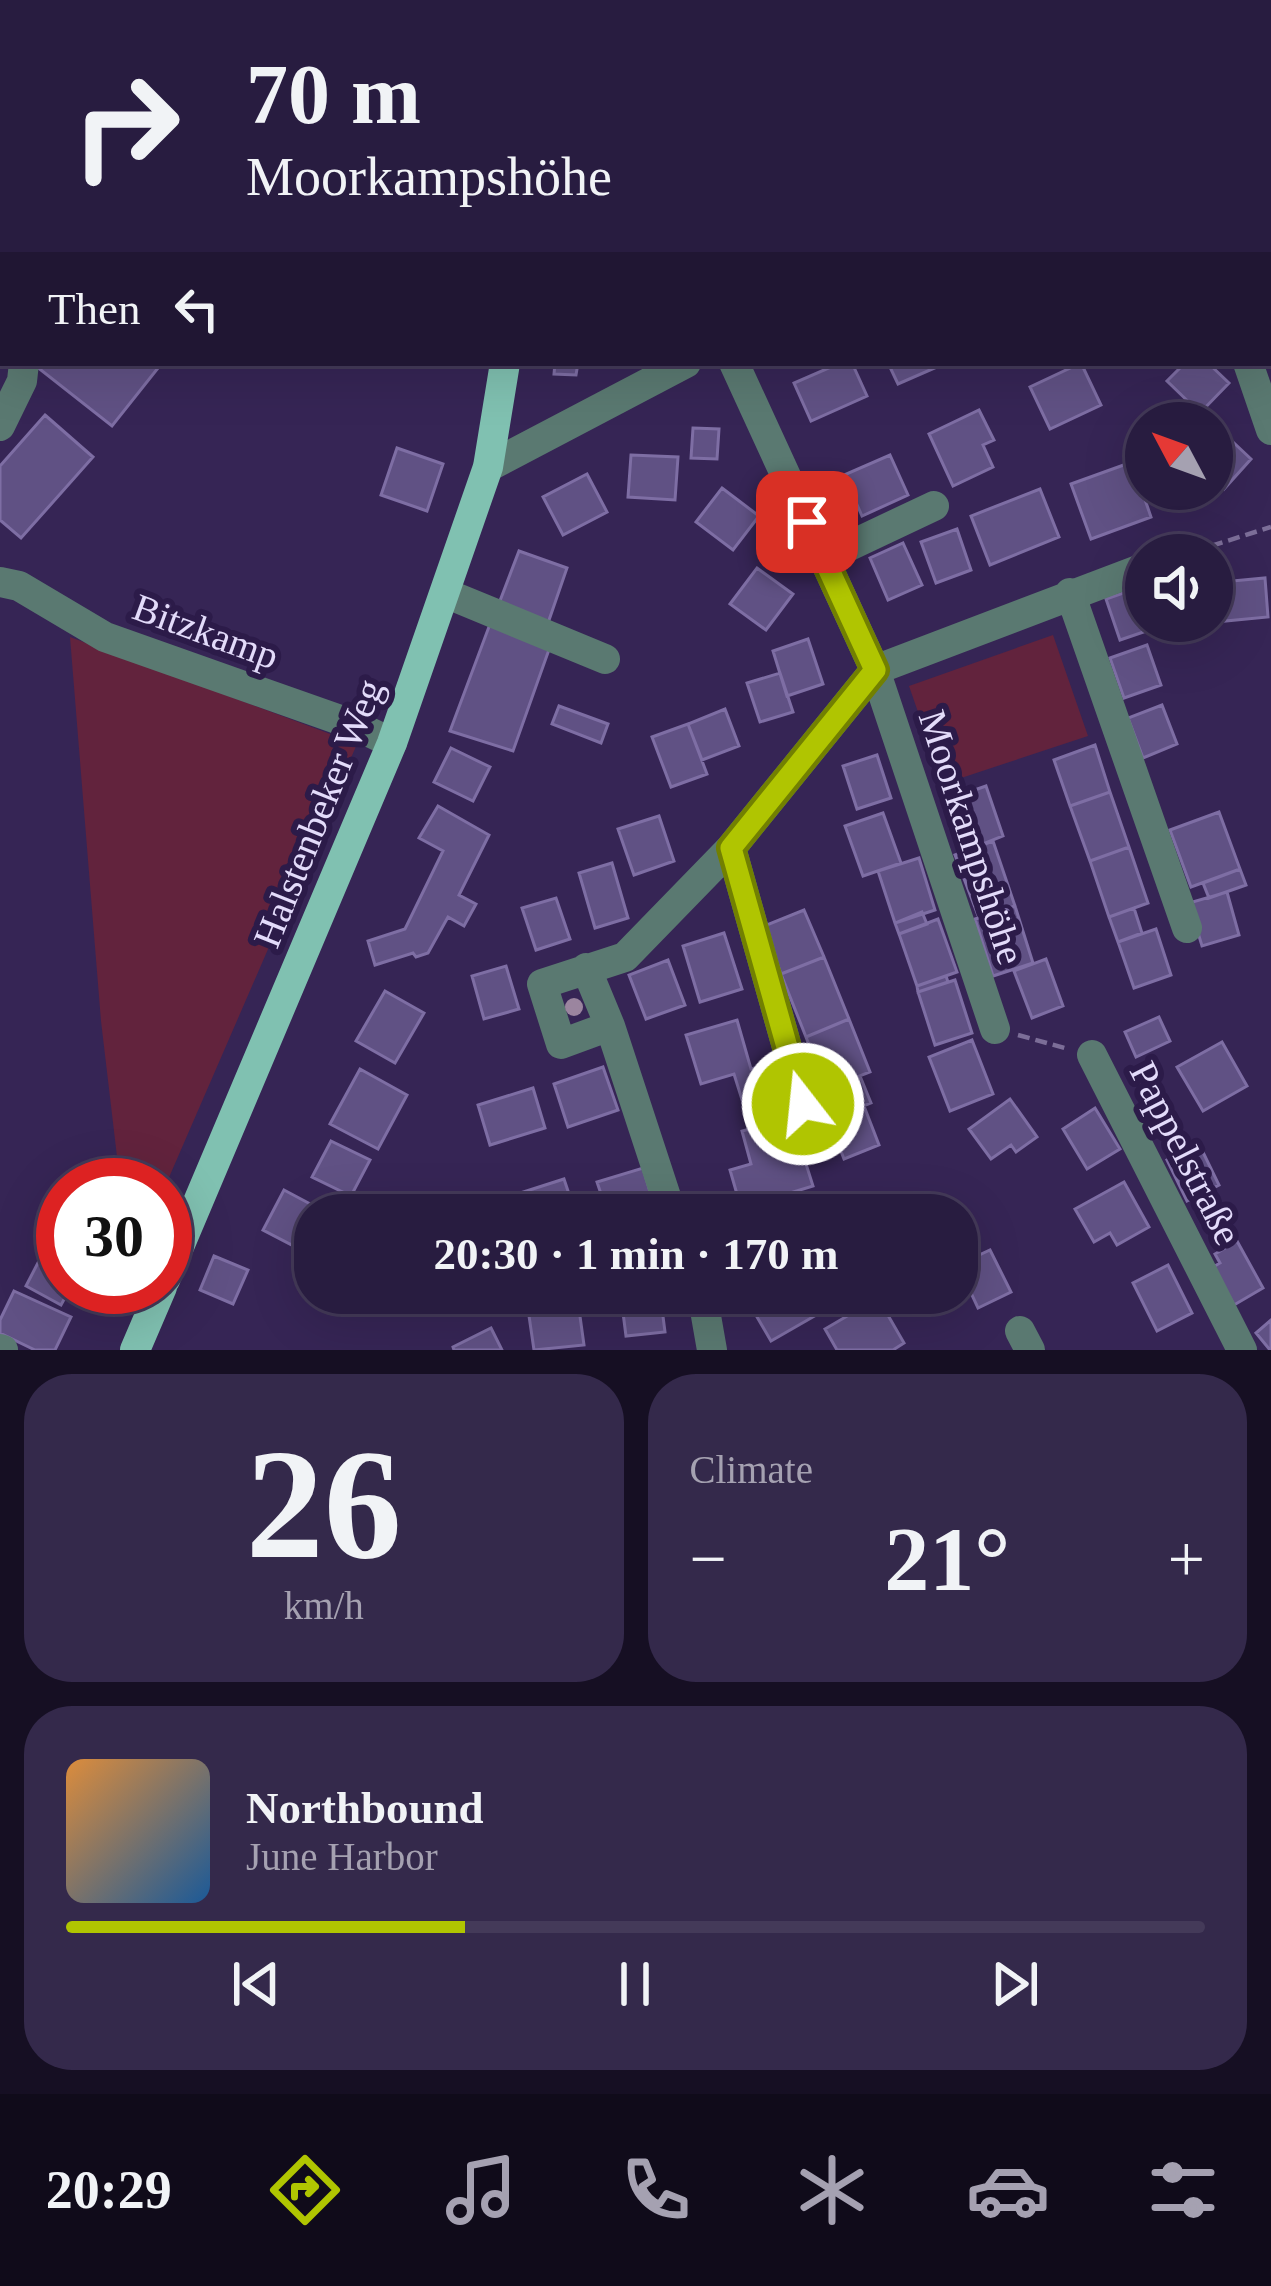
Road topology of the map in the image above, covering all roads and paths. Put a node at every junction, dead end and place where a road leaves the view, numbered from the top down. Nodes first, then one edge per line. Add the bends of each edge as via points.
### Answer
1 (24, 366) edge
2 (505, 366) edge
3 (680, 366) edge
4 (1248, 366) edge
5 (746, 367) edge
6 (0, 426) edge
7 (1271, 430) edge
8 (488, 467) junction
9 (934, 506) dead end
10 (1271, 526) edge
11 (1233, 538) edge
12 (824, 558) junction
13 (1125, 574) edge
14 (0, 582) edge
15 (445, 592) junction
16 (1070, 593) junction
17 (605, 659) dead end
18 (875, 670) junction
19 (392, 743) junction
20 (731, 848) junction
21 (1187, 928) dead end
22 (586, 968) junction
23 (610, 1026) junction
24 (995, 1029) joint
25 (1092, 1055) joint
26 (803, 1104) dead end
27 (665, 1194) edge
28 (192, 1217) edge
29 (151, 1314) edge
30 (706, 1314) edge
31 (135, 1350) edge
32 (712, 1350) edge
33 (1242, 1350) edge

1 - 6 street
2 - 8 main road, Halstenbeker Weg
3 - 8 street
4 - 7 street
5 - 12 street, Moorkampshöhe
8 - 15 main road, Halstenbeker Weg
9 - 12 street
10 - 11 path
12 - 18 street, Moorkampshöhe
13 - 16 street, Moorkampshöhe
14 - 19 street, Bitzkamp via 105,637
15 - 17 street
15 - 19 main road, Halstenbeker Weg
16 - 18 street, Moorkampshöhe
16 - 21 street
18 - 20 street, Moorkampshöhe
18 - 24 street, Moorkampshöhe
19 - 28 main road, Halstenbeker Weg
20 - 22 street, Moorkampshöhe via 625,957
20 - 26 street
22 - 23 street
22 - 23 street, Moorkampshöhe via 542,984 562,1044
23 - 27 street
24 - 25 path
25 - 33 street, Pappelstraße
29 - 31 main road, Halstenbeker Weg
30 - 32 street

